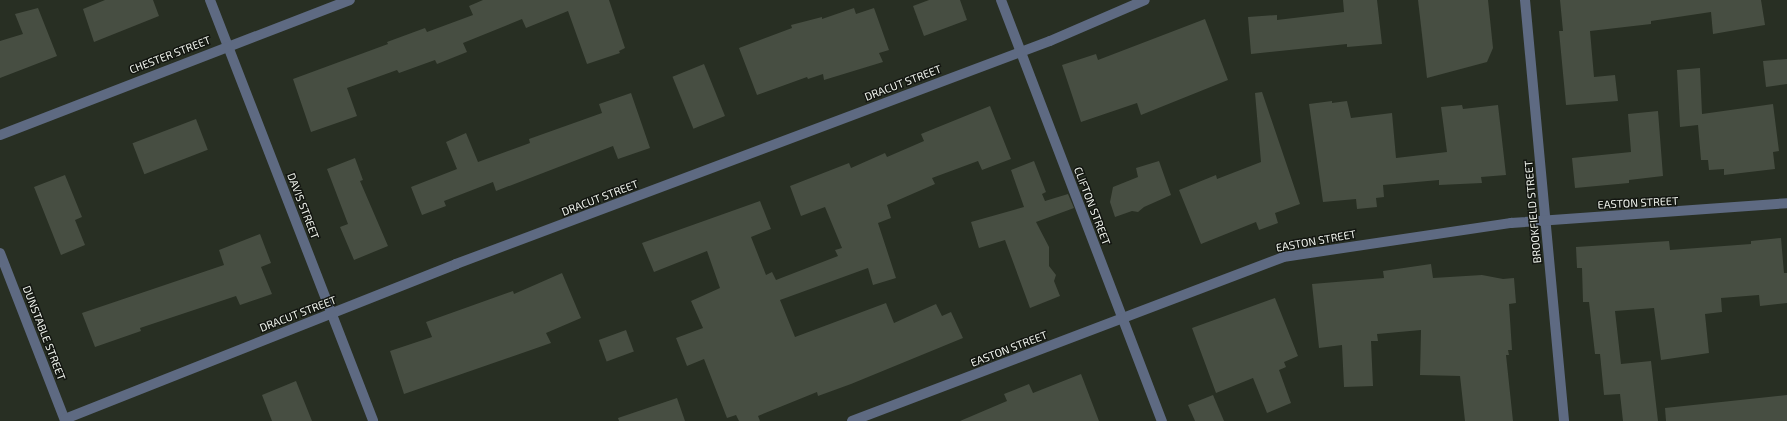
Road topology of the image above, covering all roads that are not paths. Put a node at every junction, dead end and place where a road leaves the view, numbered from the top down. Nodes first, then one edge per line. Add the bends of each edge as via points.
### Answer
1 (210, 0) edge
2 (350, 0) edge
3 (1001, 0) edge
4 (1144, 0) edge
5 (1525, 0) edge
6 (228, 46) junction
7 (1021, 52) junction
8 (0, 135) edge
9 (1787, 203) edge
10 (1546, 220) junction
11 (0, 253) edge
12 (332, 314) junction
13 (1123, 319) junction
14 (65, 420) edge
15 (373, 421) edge
16 (852, 421) edge
17 (1162, 421) edge
18 (1564, 421) edge

1 - 6 street, DAVIS STREET
2 - 6 street, CHESTER STREET
3 - 7 street, CLIFTON STREET
4 - 7 street, DRACUT STREET
5 - 10 street, BROOKFIELD STREET
6 - 8 street, CHESTER STREET
6 - 12 street, DAVIS STREET
7 - 12 street, DRACUT STREET
7 - 13 street, CLIFTON STREET
9 - 10 street, EASTON STREET
10 - 13 street, EASTON STREET via 1283,257
10 - 18 street, BROOKFIELD STREET
11 - 14 street, DUNSTABLE STREET
12 - 14 street, DRACUT STREET
12 - 15 street, DAVIS STREET
13 - 16 street, EASTON STREET
13 - 17 street, CLIFTON STREET

